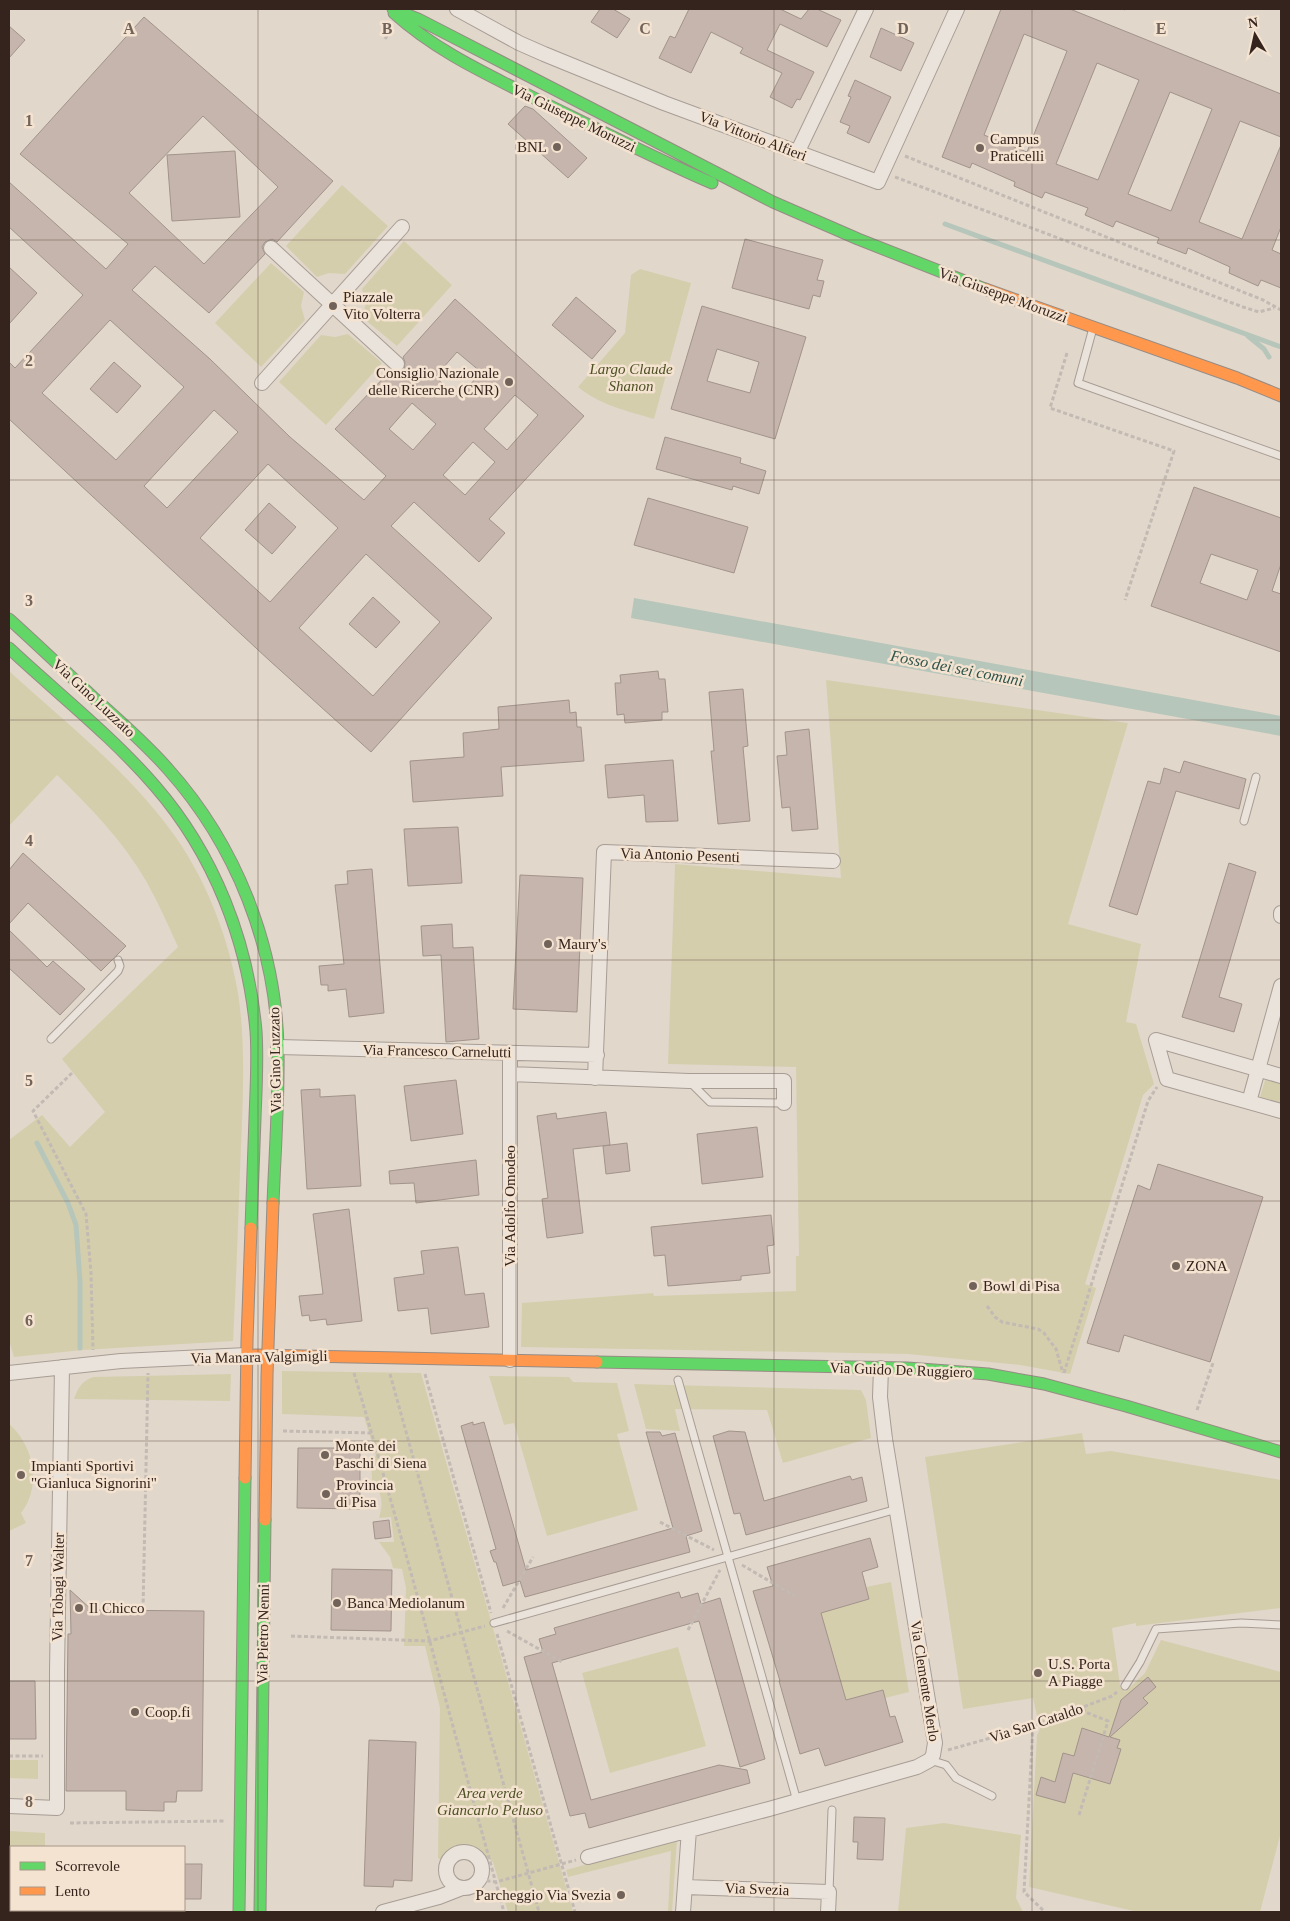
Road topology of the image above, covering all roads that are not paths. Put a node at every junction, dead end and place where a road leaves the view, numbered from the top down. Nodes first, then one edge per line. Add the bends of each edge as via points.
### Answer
1 (389, 9) edge
2 (393, 9) edge
3 (457, 9) edge
4 (866, 9) edge
5 (957, 9) edge
6 (797, 153) junction
7 (773, 202) junction
8 (402, 227) dead end
9 (271, 248) dead end
10 (333, 305) junction
11 (1093, 328) junction
12 (397, 364) dead end
13 (1237, 378) junction
14 (262, 383) dead end
15 (1281, 386) edge
16 (1281, 396) edge
17 (1281, 456) edge
18 (9, 619) edge
19 (9, 648) edge
20 (1256, 777) dead end
21 (1244, 821) dead end
22 (833, 860) dead end
23 (118, 960) dead end
24 (1281, 986) edge
25 (51, 1039) dead end
26 (278, 1047) junction
27 (510, 1052) junction
28 (596, 1055) junction
29 (1258, 1069) junction
30 (510, 1074) junction
31 (1281, 1076) edge
32 (595, 1078) junction
33 (689, 1081) junction
34 (1249, 1102) junction
35 (784, 1103) joint
36 (1281, 1111) edge
37 (247, 1356) junction
38 (267, 1356) junction
39 (510, 1360) junction
40 (62, 1367) junction
41 (881, 1368) junction
42 (9, 1373) edge
43 (678, 1380) dead end
44 (1281, 1452) edge
45 (897, 1509) junction
46 (727, 1556) junction
47 (494, 1624) road end
48 (1281, 1625) edge
49 (1125, 1686) road end
50 (932, 1758) junction
51 (992, 1796) dead end
52 (797, 1801) junction
53 (9, 1806) edge
54 (832, 1810) dead end
55 (689, 1830) junction
56 (583, 1858) road end
57 (685, 1887) junction
58 (462, 1888) junction
59 (829, 1892) junction
60 (238, 1912) edge
61 (260, 1912) edge
62 (383, 1912) edge
63 (683, 1912) edge
64 (828, 1912) edge

1 - 7 main road, Via Giuseppe Moruzzi via 423,38 517,89 677,168 717,185
2 - 7 main road, Via Giuseppe Moruzzi
3 - 6 street, Via Vittorio Alfieri via 544,54
4 - 6 street
5 - 6 street, Via Vittorio Alfieri via 878,182
7 - 11 main road, Via Giuseppe Moruzzi via 947,275
8 - 10 street
9 - 10 street
10 - 12 street
10 - 14 street
11 - 13 main road, Via Giuseppe Moruzzi
11 - 17 lane via 1078,383
13 - 15 main road, Via Giuseppe Moruzzi
13 - 16 main road, Via Giuseppe Moruzzi
18 - 26 main road, Via Gino Luzzato via 152,752 182,785 216,833 242,886 260,936 272,986
19 - 37 main road, Via Gino Luzzato via 163,795 206,857 237,930 252,994 257,1053
20 - 21 lane
22 - 28 street, Via Antonio Pesenti via 604,852
23 - 25 lane via 118,971
24 - 29 street
26 - 27 street, Via Francesco Carnelutti
26 - 38 main road, Via Gino Luzzato
27 - 28 street, Via Francesco Carnelutti
27 - 30 street, Via Adolfo Omodeo
28 - 32 street, Via Antonio Pesenti
29 - 31 street
29 - 34 street
29 - 34 street via 1156,1040 1167,1079
30 - 32 street, Via Francesco Carnelutti
30 - 39 street, Via Adolfo Omodeo
32 - 33 street, Via Francesco Carnelutti
33 - 35 lane via 710,1102
33 - 35 street, Via Francesco Carnelutti via 784,1081
34 - 36 street
37 - 38 main road, Via Manara Valgimigli
37 - 40 street, Via Manara Valgimigli
37 - 60 main road, Via Pietro Nenni
38 - 39 main road, Via Manara Valgimigli
38 - 61 main road, Via Pietro Nenni
39 - 41 main road, Via Guido De Ruggiero
40 - 42 street, Via Manara Valgimigli
40 - 53 street, Via Tobagi Walter via 57,1808
41 - 44 main road, Via Guido De Ruggiero via 950,1371 1026,1380
41 - 45 street, Via Clemente Merlo via 880,1396
43 - 46 lane
45 - 46 lane
45 - 50 street, Via Clemente Merlo via 932,1718 935,1743
46 - 47 lane
46 - 52 lane
48 - 49 lane via 1241,1623 1156,1629
50 - 51 lane via 946,1765 956,1778
50 - 52 street, Via Clemente Merlo via 917,1767
52 - 55 street, Via Clemente Merlo
54 - 59 lane
55 - 56 street, Via Clemente Merlo
55 - 57 street
57 - 59 street, Via Svezia
57 - 63 street
58 - 58 street via 453,1884 446,1872 449,1860 458,1852 468,1852 480,1859 483,1868 480,1880 473,1886
58 - 62 street
59 - 64 street

